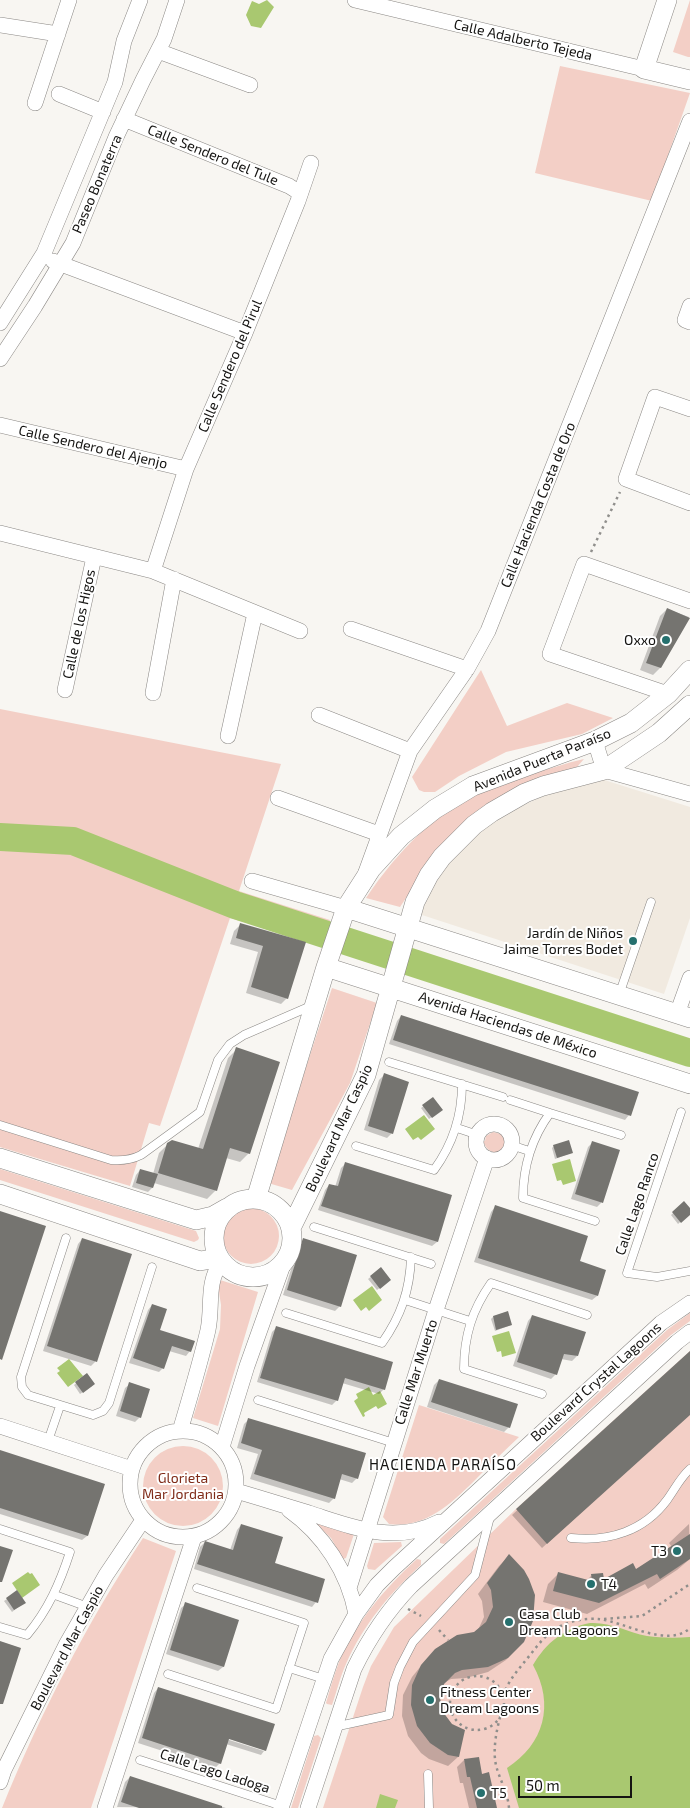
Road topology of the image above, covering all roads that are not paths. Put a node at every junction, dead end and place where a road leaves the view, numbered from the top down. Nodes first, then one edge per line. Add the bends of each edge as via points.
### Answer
1 (69, 0) edge
2 (140, 0) edge
3 (177, 0) edge
4 (355, 0) edge
5 (386, 0) edge
6 (667, 0) edge
7 (400, 11) junction
8 (0, 25) edge
9 (58, 34) junction
10 (158, 50) junction
11 (644, 69) junction
12 (690, 80) edge
13 (250, 85) dead end
14 (59, 94) dead end
15 (35, 102) dead end
16 (103, 112) junction
17 (124, 119) junction
18 (690, 120) edge
19 (311, 163) dead end
20 (300, 193) junction
21 (42, 257) junction
22 (60, 263) junction
23 (690, 306) edge
24 (690, 322) edge
25 (0, 323) edge
26 (245, 333) junction
27 (0, 359) edge
28 (690, 409) edge
29 (0, 425) edge
30 (186, 469) junction
31 (690, 503) edge
32 (0, 533) edge
33 (94, 557) junction
34 (153, 571) junction
35 (174, 579) junction
36 (690, 601) edge
37 (255, 613) junction
38 (351, 629) dead end
39 (300, 631) dead end
40 (467, 669) junction
41 (690, 670) edge
42 (65, 690) dead end
43 (154, 693) dead end
44 (668, 694) junction
45 (690, 705) edge
46 (319, 715) dead end
47 (228, 736) dead end
48 (595, 742) junction
49 (410, 750) junction
50 (604, 770) junction
51 (690, 794) edge
52 (278, 798) dead end
53 (379, 834) junction
54 (364, 878) junction
55 (252, 881) dead end
56 (651, 902) dead end
57 (344, 914) junction
58 (406, 933) junction
59 (326, 967) junction
60 (690, 978) edge
61 (393, 981) junction
62 (619, 996) junction
63 (314, 1004) junction
64 (684, 1016) edge
65 (390, 1062) dead end
66 (462, 1084) junction
67 (690, 1084) edge
68 (550, 1112) junction
69 (681, 1112) dead end
70 (0, 1125) edge
71 (457, 1128) junction
72 (478, 1135) junction
73 (621, 1135) dead end
74 (511, 1145) junction
75 (356, 1146) dead end
76 (529, 1151) junction
77 (0, 1158) edge
78 (487, 1158) junction
79 (0, 1194) edge
80 (256, 1198) junction
81 (228, 1208) junction
82 (595, 1221) dead end
83 (314, 1227) dead end
84 (291, 1228) junction
85 (66, 1238) dead end
86 (411, 1257) junction
87 (219, 1260) junction
88 (431, 1264) dead end
89 (283, 1265) junction
90 (152, 1267) dead end
91 (690, 1272) edge
92 (405, 1300) junction
93 (690, 1303) edge
94 (436, 1310) junction
95 (286, 1313) dead end
96 (587, 1315) dead end
97 (470, 1321) junction
98 (690, 1332) edge
99 (542, 1394) dead end
100 (258, 1400) dead end
101 (60, 1406) junction
102 (0, 1426) edge
103 (180, 1431) junction
104 (48, 1441) junction
105 (394, 1443) junction
106 (222, 1447) junction
107 (132, 1469) junction
108 (690, 1469) edge
109 (236, 1491) junction
110 (279, 1504) junction
111 (491, 1512) junction
112 (450, 1517) junction
113 (143, 1520) junction
114 (0, 1529) edge
115 (366, 1531) junction
116 (194, 1537) junction
117 (571, 1538) dead end
118 (422, 1542) junction
119 (439, 1560) junction
120 (197, 1588) dead end
121 (349, 1588) junction
122 (55, 1595) junction
123 (88, 1606) junction
124 (356, 1614) junction
125 (0, 1627) edge
126 (290, 1668) junction
127 (168, 1674) dead end
128 (324, 1679) junction
129 (310, 1719) junction
130 (334, 1727) junction
131 (140, 1760) dead end
132 (1, 1774) edge
133 (428, 1774) dead end
134 (282, 1807) edge
135 (105, 1808) edge
136 (308, 1808) edge
137 (429, 1808) edge

1 - 9 street
2 - 16 street, Paseo Bonaterra via 124,40 115,82
3 - 10 street, Paseo Bonaterra
4 - 7 street, Calle Adalberto Tejeda
5 - 7 street
6 - 11 street
7 - 11 street, Calle Adalberto Tejeda
8 - 9 street
9 - 15 street
10 - 13 street
10 - 17 street, Paseo Bonaterra
11 - 12 street, Calle Adalberto Tejeda
14 - 16 street
16 - 21 street, Paseo Bonaterra
17 - 20 street, Calle Sendero del Tule
17 - 22 street, Paseo Bonaterra via 73,243
18 - 40 street, Calle Hacienda Costa de Oro via 488,631
19 - 20 street, Calle Sendero del Pirul
20 - 26 street, Calle Sendero del Pirul
21 - 22 street
21 - 25 street, Paseo Bonaterra
22 - 26 street
22 - 27 street, Paseo Bonaterra
23 - 24 street via 685,320
26 - 30 street, Calle Sendero del Pirul
28 - 31 street via 655,397 626,479
29 - 30 street, Calle Sendero del Ajenjo
30 - 34 street, Calle Sendero del Pirul
32 - 33 street
33 - 34 street
33 - 42 street, Calle de los Higos
34 - 35 street
35 - 37 street
35 - 43 street
36 - 44 street via 584,564 550,654
37 - 39 street
37 - 47 street
38 - 40 street
40 - 49 street, Calle Hacienda Costa de Oro
41 - 44 street, Avenida Puerta Paraíso
44 - 48 street, Avenida Puerta Paraíso via 631,723
45 - 50 street, Avenida Puerta Paraíso via 660,733
46 - 49 street
48 - 50 street
48 - 54 street, Avenida Puerta Paraíso via 473,786 435,809 407,832
49 - 53 street, Calle Hacienda Costa de Oro
50 - 51 street
50 - 58 street, Avenida Puerta Paraíso via 525,793 474,825 428,875 415,902
52 - 53 street
53 - 54 street, Calle Hacienda Costa de Oro
54 - 57 street, Avenida Puerta Paraíso
55 - 57 street
56 - 62 lane
57 - 58 street
57 - 59 street
58 - 61 street, Boulevard Mar Caspio
58 - 62 street
59 - 61 street, Avenida Haciendas de México
59 - 63 street
60 - 64 street
61 - 67 street, Avenida Haciendas de México
61 - 84 street, Boulevard Mar Caspio via 366,1075
62 - 64 street
63 - 70 lane via 230,1044 218,1060 200,1112 134,1158 111,1160
63 - 80 street
65 - 66 lane
66 - 68 lane
66 - 71 lane
68 - 73 lane
68 - 76 lane
69 - 91 lane, Calle Lago Ranco via 627,1273 657,1277
71 - 72 lane
71 - 75 lane via 434,1170
72 - 74 street via 484,1127 499,1125 509,1133
72 - 78 street via 477,1147
74 - 76 lane
74 - 78 street via 501,1158
76 - 82 lane via 523,1198
77 - 81 street via 196,1220
78 - 94 street, Calle Mar Muerto
79 - 87 street via 200,1261
80 - 81 street via 241,1200
80 - 84 street via 272,1203 284,1214
81 - 87 street via 216,1222 213,1240
83 - 86 lane
84 - 89 street via 292,1247
85 - 101 lane via 21,1382 28,1395
86 - 88 lane
86 - 92 lane
87 - 89 street via 234,1274 251,1279 268,1275
87 - 103 street via 210,1295 208,1326
89 - 106 street
90 - 101 lane via 106,1407 94,1415
92 - 94 lane
92 - 95 lane via 382,1343
93 - 112 street, Boulevard Crystal Lagoons via 661,1323
94 - 97 lane
94 - 105 street, Calle Mar Muerto
96 - 97 lane via 490,1283
97 - 99 lane via 464,1369
98 - 111 street, Boulevard Crystal Lagoons
100 - 105 lane
101 - 104 lane
102 - 104 street
103 - 106 street via 203,1434
103 - 107 street via 156,1439 146,1447
104 - 107 street
105 - 115 street, Calle Mar Muerto
106 - 109 street via 234,1468
107 - 113 street via 131,1496
108 - 117 lane via 660,1508 642,1524 608,1538
109 - 110 street
109 - 116 street via 232,1507 222,1521
110 - 115 street
110 - 121 street via 326,1546
111 - 119 street, Boulevard Crystal Lagoons
111 - 130 lane via 475,1575 410,1648 394,1683 389,1716
112 - 115 street via 406,1532
112 - 118 street, Boulevard Crystal Lagoons
113 - 116 street via 166,1535
113 - 123 street, Boulevard Mar Caspio
114 - 122 lane via 70,1552
115 - 121 street, Calle Mar Muerto
116 - 135 street
118 - 119 street
118 - 124 street, Boulevard Crystal Lagoons via 377,1585
119 - 130 street, Boulevard Crystal Lagoons via 396,1602 372,1635 354,1669
120 - 126 lane via 304,1623
121 - 124 street
122 - 123 lane
122 - 125 lane via 27,1635
123 - 132 street, Boulevard Mar Caspio
124 - 128 street, Boulevard Crystal Lagoons via 340,1640
126 - 127 lane via 276,1709
126 - 128 lane
128 - 129 street, Boulevard Crystal Lagoons
129 - 130 street
129 - 134 street, Boulevard Crystal Lagoons
130 - 136 street, Boulevard Crystal Lagoons
131 - 134 lane, Calle Lago Ladoga
133 - 137 lane

